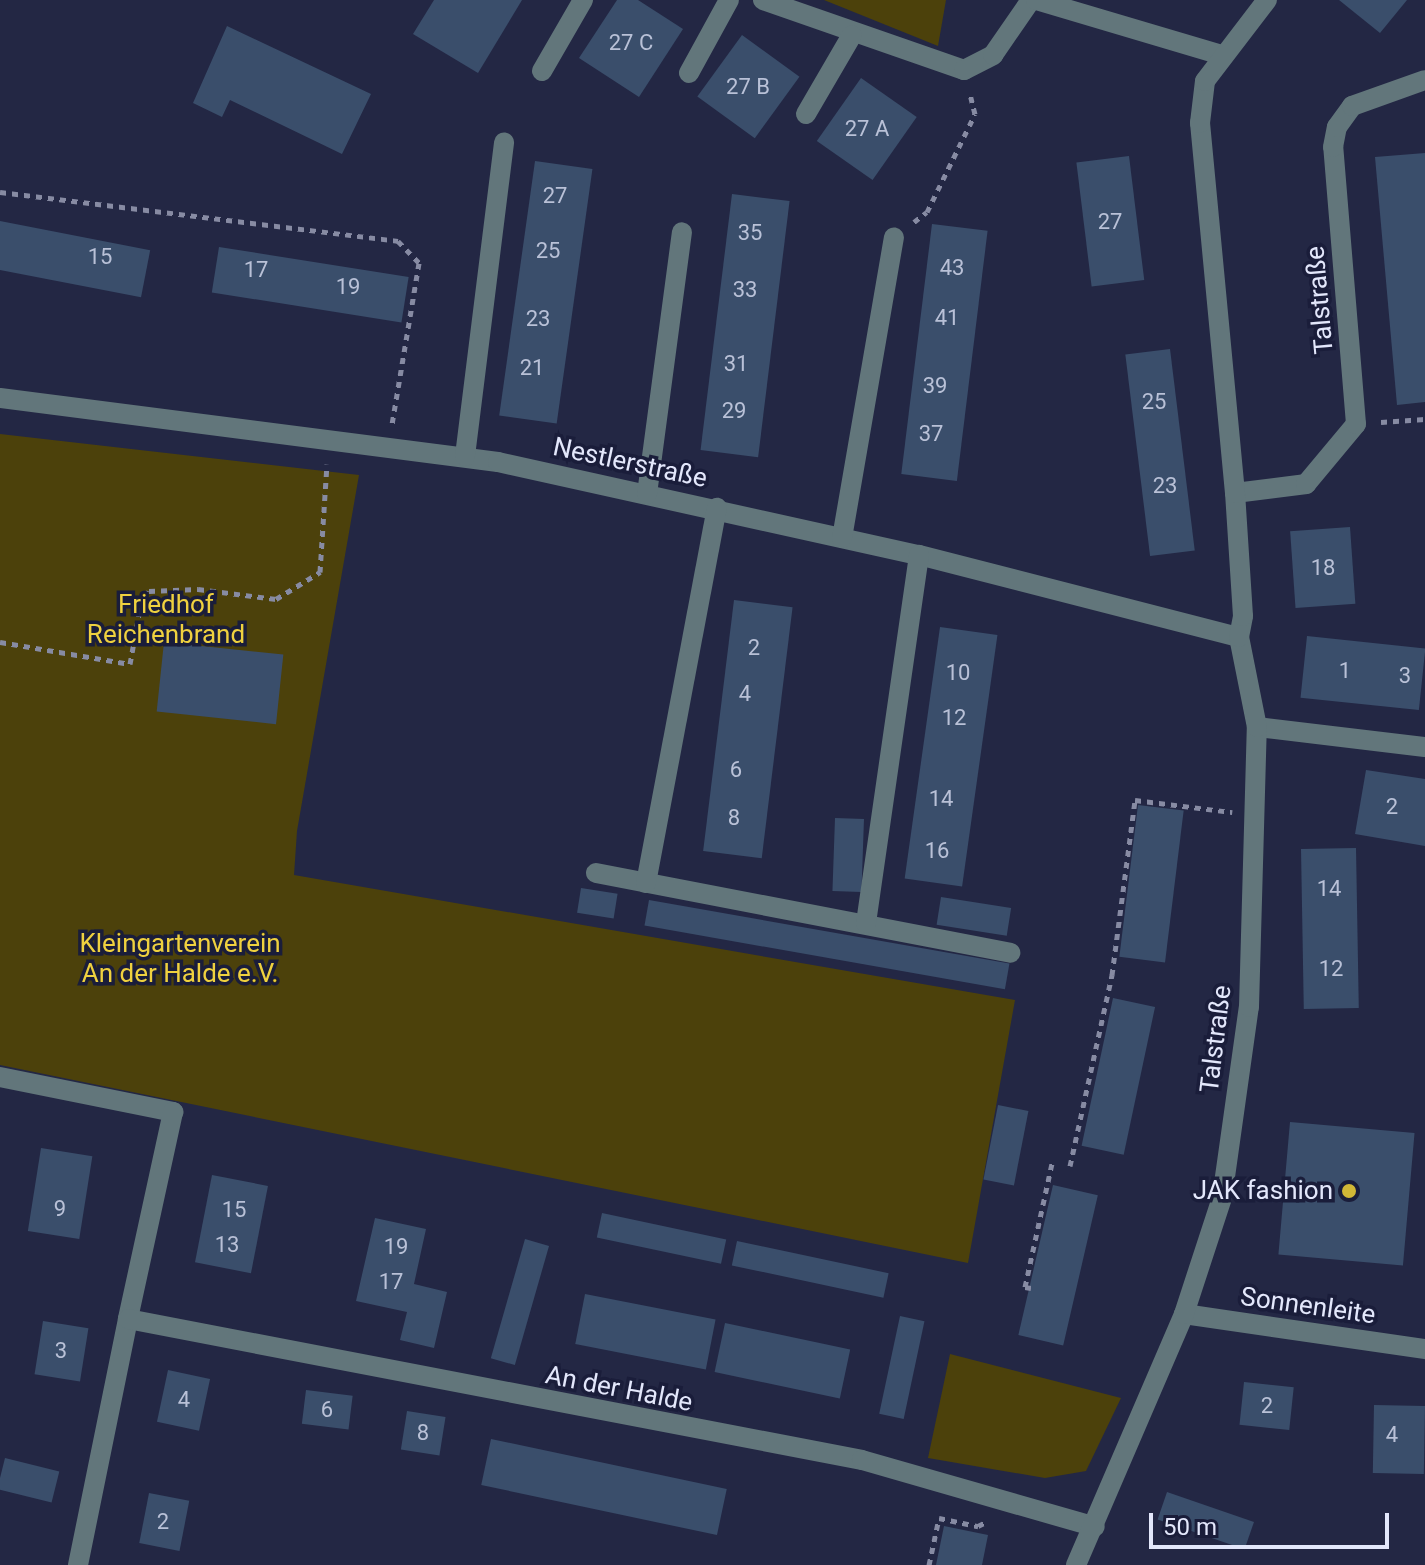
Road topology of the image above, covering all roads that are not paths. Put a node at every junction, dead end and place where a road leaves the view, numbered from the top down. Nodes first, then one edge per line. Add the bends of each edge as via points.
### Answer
1 (583, 0) edge
2 (729, 0) edge
3 (763, 0) edge
4 (1034, 0) edge
5 (1267, 0) edge
6 (852, 35) junction
7 (1222, 55) junction
8 (542, 71) dead end
9 (689, 73) dead end
10 (1425, 80) edge
11 (806, 114) dead end
12 (504, 142) dead end
13 (682, 232) dead end
14 (894, 237) road end
15 (0, 398) edge
16 (465, 456) junction
17 (1235, 493) junction
18 (647, 494) junction
19 (717, 508) junction
20 (842, 538) junction
21 (919, 555) junction
22 (1239, 637) junction
23 (1257, 727) junction
24 (1425, 747) edge
25 (596, 873) dead end
26 (646, 883) junction
27 (866, 923) junction
28 (1010, 953) dead end
29 (0, 1077) edge
30 (1184, 1314) junction
31 (128, 1319) junction
32 (1425, 1349) edge
33 (1095, 1527) junction
34 (78, 1565) edge
35 (1076, 1565) edge

1 - 8 street
2 - 9 street
3 - 6 street
4 - 6 street via 993,55 964,70
4 - 7 street
5 - 7 street, Talstraße
6 - 11 street
7 - 17 street, Talstraße via 1205,81 1200,123
10 - 17 street, Talstraße via 1352,106 1335,137 1356,424 1306,484
12 - 16 street
13 - 18 street
14 - 20 street
15 - 16 street, Nestlerstraße
16 - 18 street, Nestlerstraße
17 - 22 street, Talstraße via 1243,616
18 - 19 street, Nestlerstraße
19 - 20 street, Nestlerstraße
19 - 26 street
20 - 21 street, Nestlerstraße
21 - 22 street, Nestlerstraße
21 - 27 street
22 - 23 street, Talstraße
23 - 24 street
23 - 30 street, Talstraße via 1249,1007 1222,1198
25 - 26 street
26 - 27 street
27 - 28 street
29 - 31 street via 173,1112
30 - 32 street, Sonnenleite
30 - 33 street, Talstraße
31 - 33 street, An der Halde via 862,1460
31 - 34 street
33 - 35 street, Talstraße

